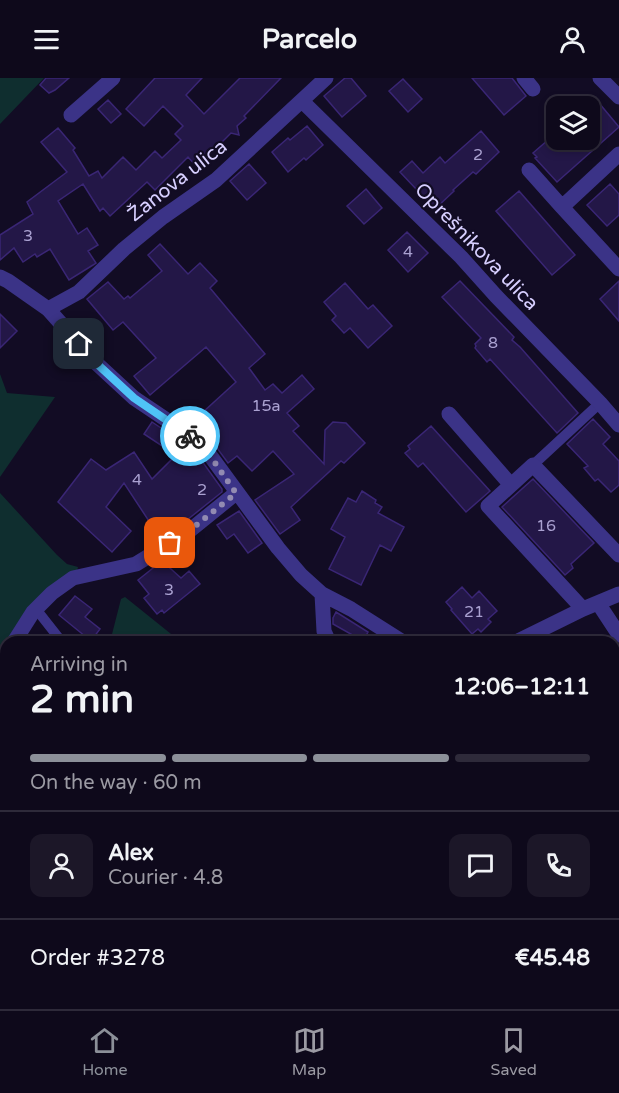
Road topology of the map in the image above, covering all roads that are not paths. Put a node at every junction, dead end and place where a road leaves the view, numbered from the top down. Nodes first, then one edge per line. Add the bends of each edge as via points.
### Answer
1 (113, 78) edge
2 (326, 78) edge
3 (600, 78) edge
4 (619, 98) edge
5 (302, 101) junction
6 (71, 115) dead end
7 (619, 154) edge
8 (529, 170) dead end
9 (562, 207) junction
10 (619, 269) edge
11 (0, 277) edge
12 (48, 309) junction
13 (600, 403) junction
14 (449, 414) dead end
15 (619, 425) edge
16 (533, 465) junction
17 (511, 485) junction
18 (236, 493) junction
19 (619, 555) edge
20 (322, 594) junction
21 (619, 594) edge
22 (591, 606) junction
23 (36, 609) junction
24 (619, 635) edge
25 (18, 636) edge
26 (57, 636) edge
27 (326, 636) edge
28 (394, 636) edge
29 (528, 636) edge

1 - 6 street
2 - 5 street, Žanova ulica
3 - 4 street
5 - 12 street, Žanova ulica via 216,180 163,217 79,292
5 - 13 street, Oprešnikova ulica via 461,257
7 - 9 street
8 - 9 street
9 - 10 street
11 - 12 street
12 - 18 street via 95,362 134,398 201,443
13 - 15 street, Oprešnikova ulica
13 - 16 lane
14 - 17 street
16 - 17 street
16 - 19 street
17 - 22 street via 488,506
18 - 20 street via 301,575
18 - 23 street via 188,532 136,564 73,578
20 - 27 street
20 - 28 street
21 - 22 street
22 - 24 street
22 - 29 street
23 - 25 street
23 - 26 lane

